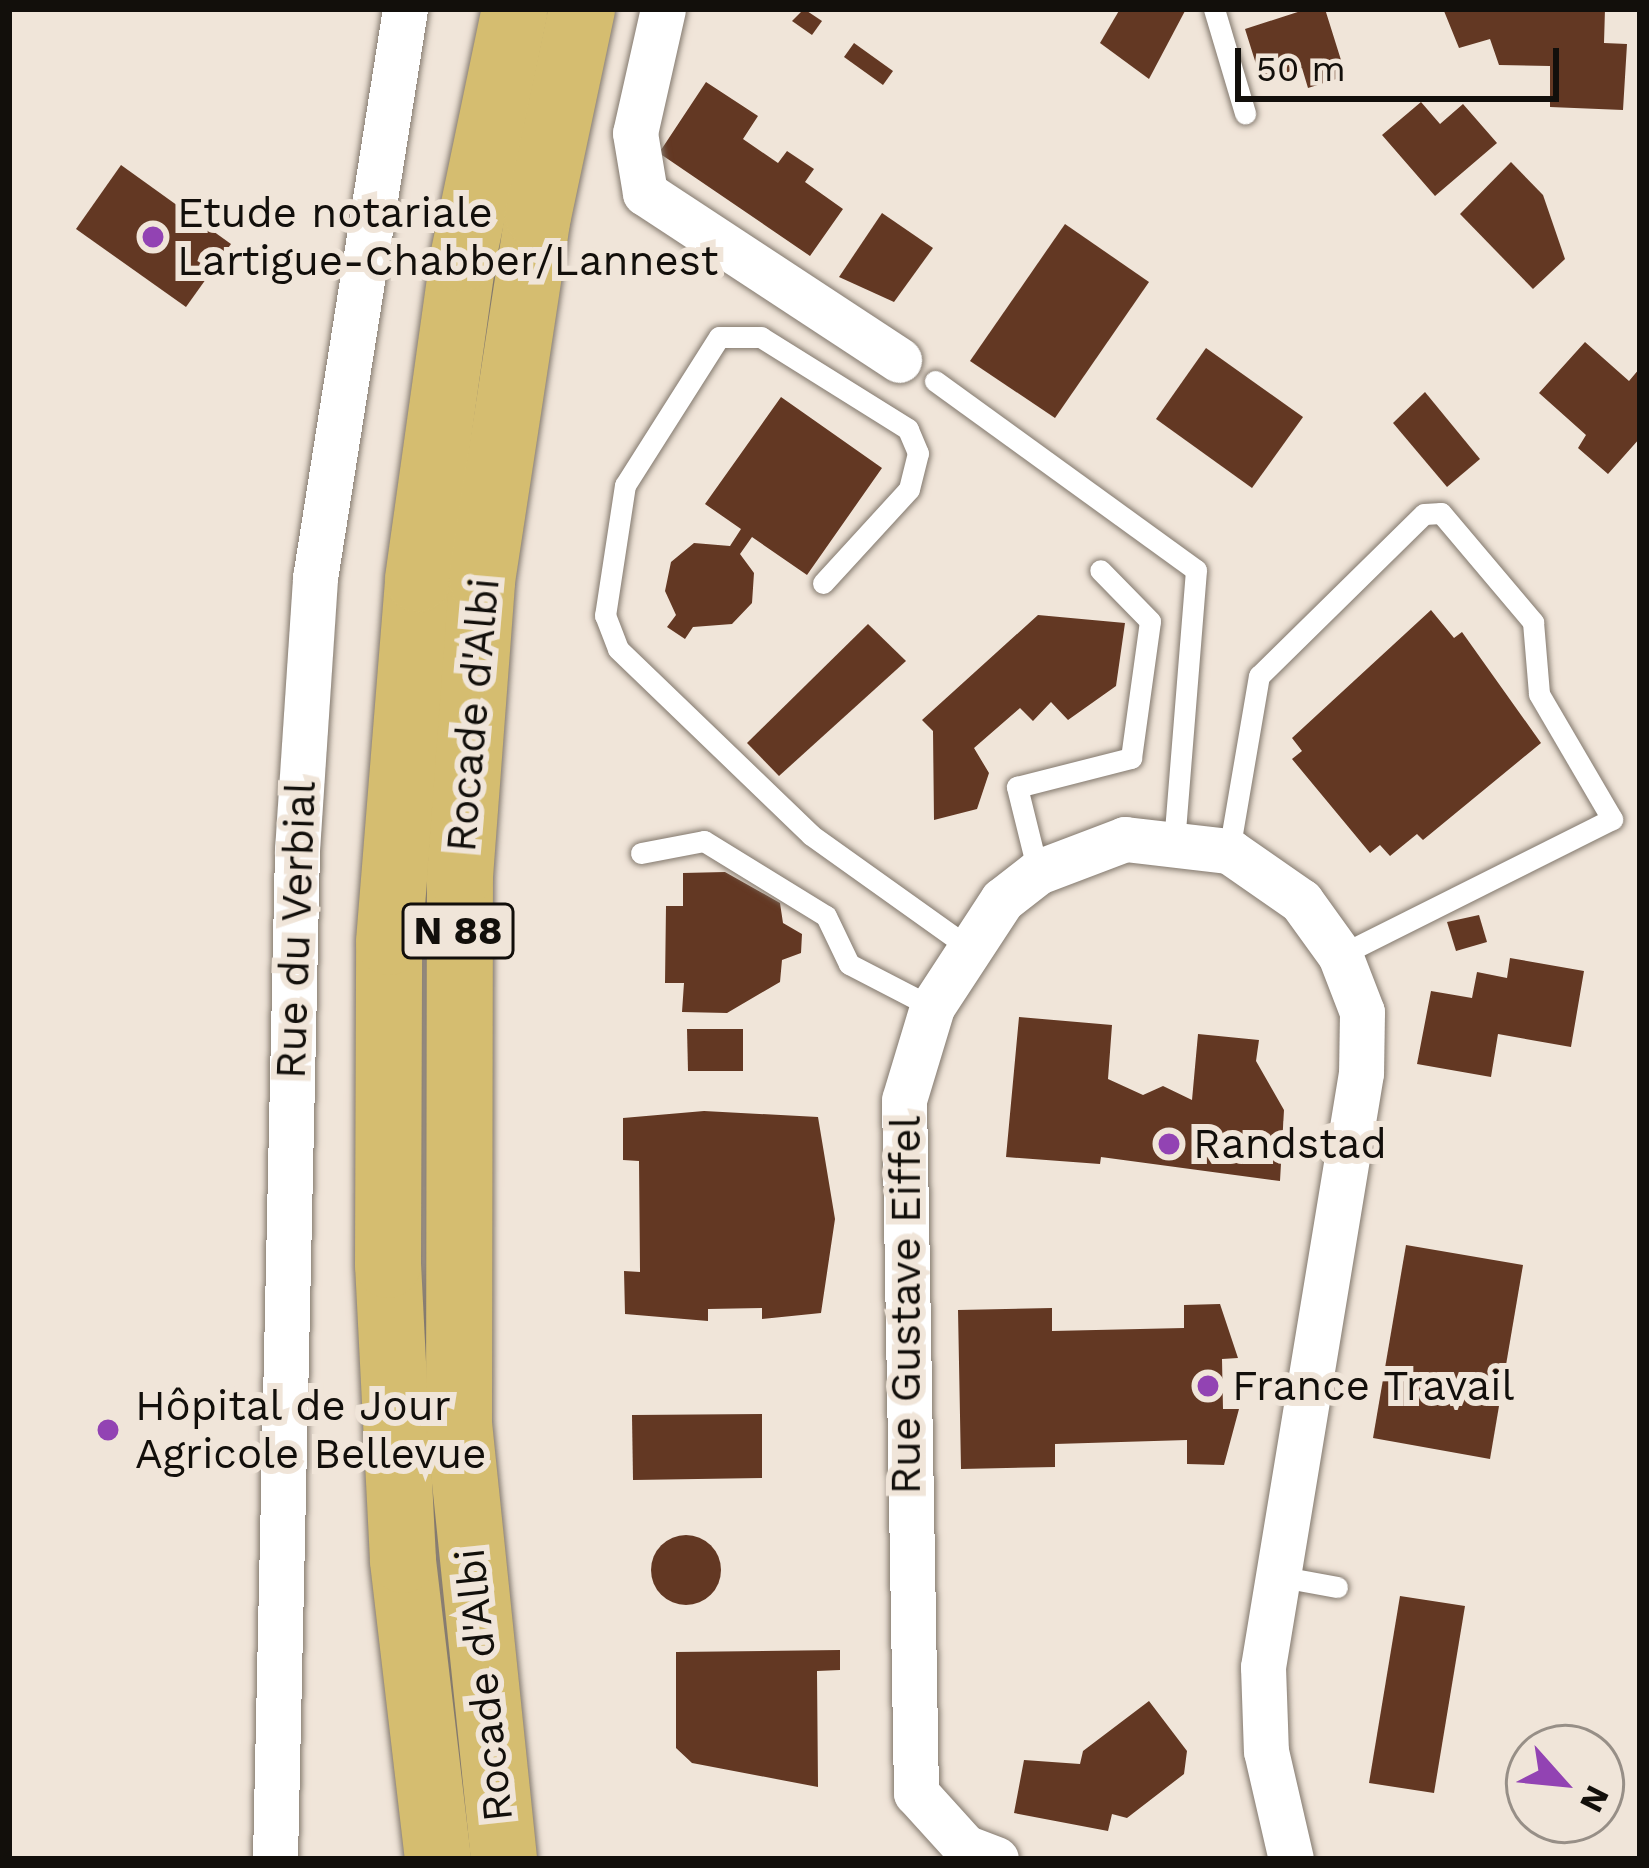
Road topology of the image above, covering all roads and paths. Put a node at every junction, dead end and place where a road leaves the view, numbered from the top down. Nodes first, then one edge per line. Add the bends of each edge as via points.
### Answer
1 (405, 9) edge
2 (514, 9) edge
3 (582, 9) edge
4 (663, 9) edge
5 (1214, 9) edge
6 (1245, 113) dead end
7 (917, 371) joint
8 (1100, 570) dead end
9 (823, 583) dead end
10 (1174, 841) junction
11 (1229, 851) junction
12 (641, 853) dead end
13 (1038, 872) junction
14 (965, 944) junction
15 (1340, 956) junction
16 (932, 1007) junction
17 (1277, 1576) junction
18 (1337, 1587) dead end
19 (275, 1859) edge
20 (438, 1859) edge
21 (504, 1859) edge
22 (996, 1859) edge
23 (1291, 1859) edge

1 - 19 street, Rue du Verbial via 315,578 295,895
2 - 20 highway, Rocade d'Albi / N 88 via 463,258 421,556 389,942 388,1265 403,1560
3 - 21 highway, Rocade d'Albi / N 88 via 538,216 482,581 460,876 459,1424
4 - 7 street via 635,133 645,193
5 - 6 lane
7 - 10 lane via 1196,571
8 - 13 lane via 1150,621 1131,758 1016,787
9 - 14 lane via 909,489 913,441 761,337 719,337 625,485 605,615 618,649 811,835
10 - 11 street, Rue Gustave Eiffel
10 - 13 street, Rue Gustave Eiffel via 1124,839
11 - 15 street, Rue Gustave Eiffel via 1301,901
11 - 15 lane via 1259,676 1424,514 1441,513 1533,622 1538,694 1612,819
12 - 16 lane via 704,841 826,916 849,964
13 - 14 street, Rue Gustave Eiffel
14 - 16 street, Rue Gustave Eiffel
15 - 17 street, Rue Gustave Eiffel via 1362,1012 1361,1073
16 - 22 street, Rue Gustave Eiffel via 904,1100 916,1792 964,1847
17 - 18 lane
17 - 23 street, Rue Gustave Eiffel via 1263,1666 1266,1751

